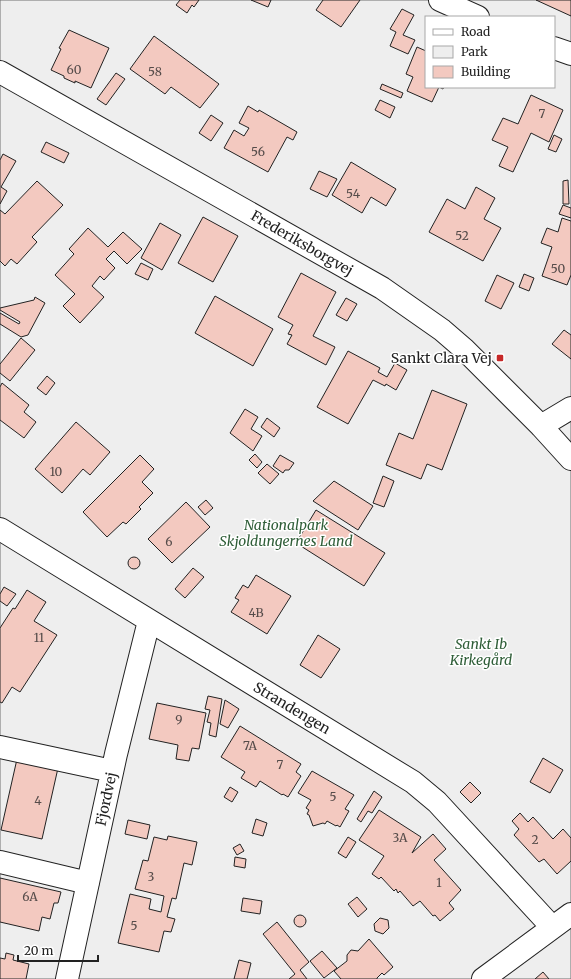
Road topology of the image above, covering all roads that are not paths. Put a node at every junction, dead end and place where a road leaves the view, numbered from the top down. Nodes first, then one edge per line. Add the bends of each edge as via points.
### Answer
1 (440, 0) edge
2 (476, 16) edge
3 (555, 48) edge
4 (571, 54) edge
5 (0, 72) edge
6 (571, 408) edge
7 (541, 426) junction
8 (571, 459) edge
9 (0, 529) edge
10 (149, 621) junction
11 (0, 747) edge
12 (112, 771) junction
13 (0, 862) edge
14 (88, 883) junction
15 (571, 914) edge
16 (552, 928) junction
17 (67, 979) edge
18 (483, 979) edge

1 - 2 street
3 - 4 street
5 - 7 street, Frederiksborgvej via 382,288 442,330 464,349
6 - 7 street
7 - 8 street, Frederiksborgvej
9 - 10 street, Strandengen
10 - 12 street, Fjordvej
10 - 16 street, Strandengen via 413,782 437,802
11 - 12 street
12 - 14 street, Fjordvej
13 - 14 street
14 - 17 street, Fjordvej
15 - 16 street
16 - 18 street

